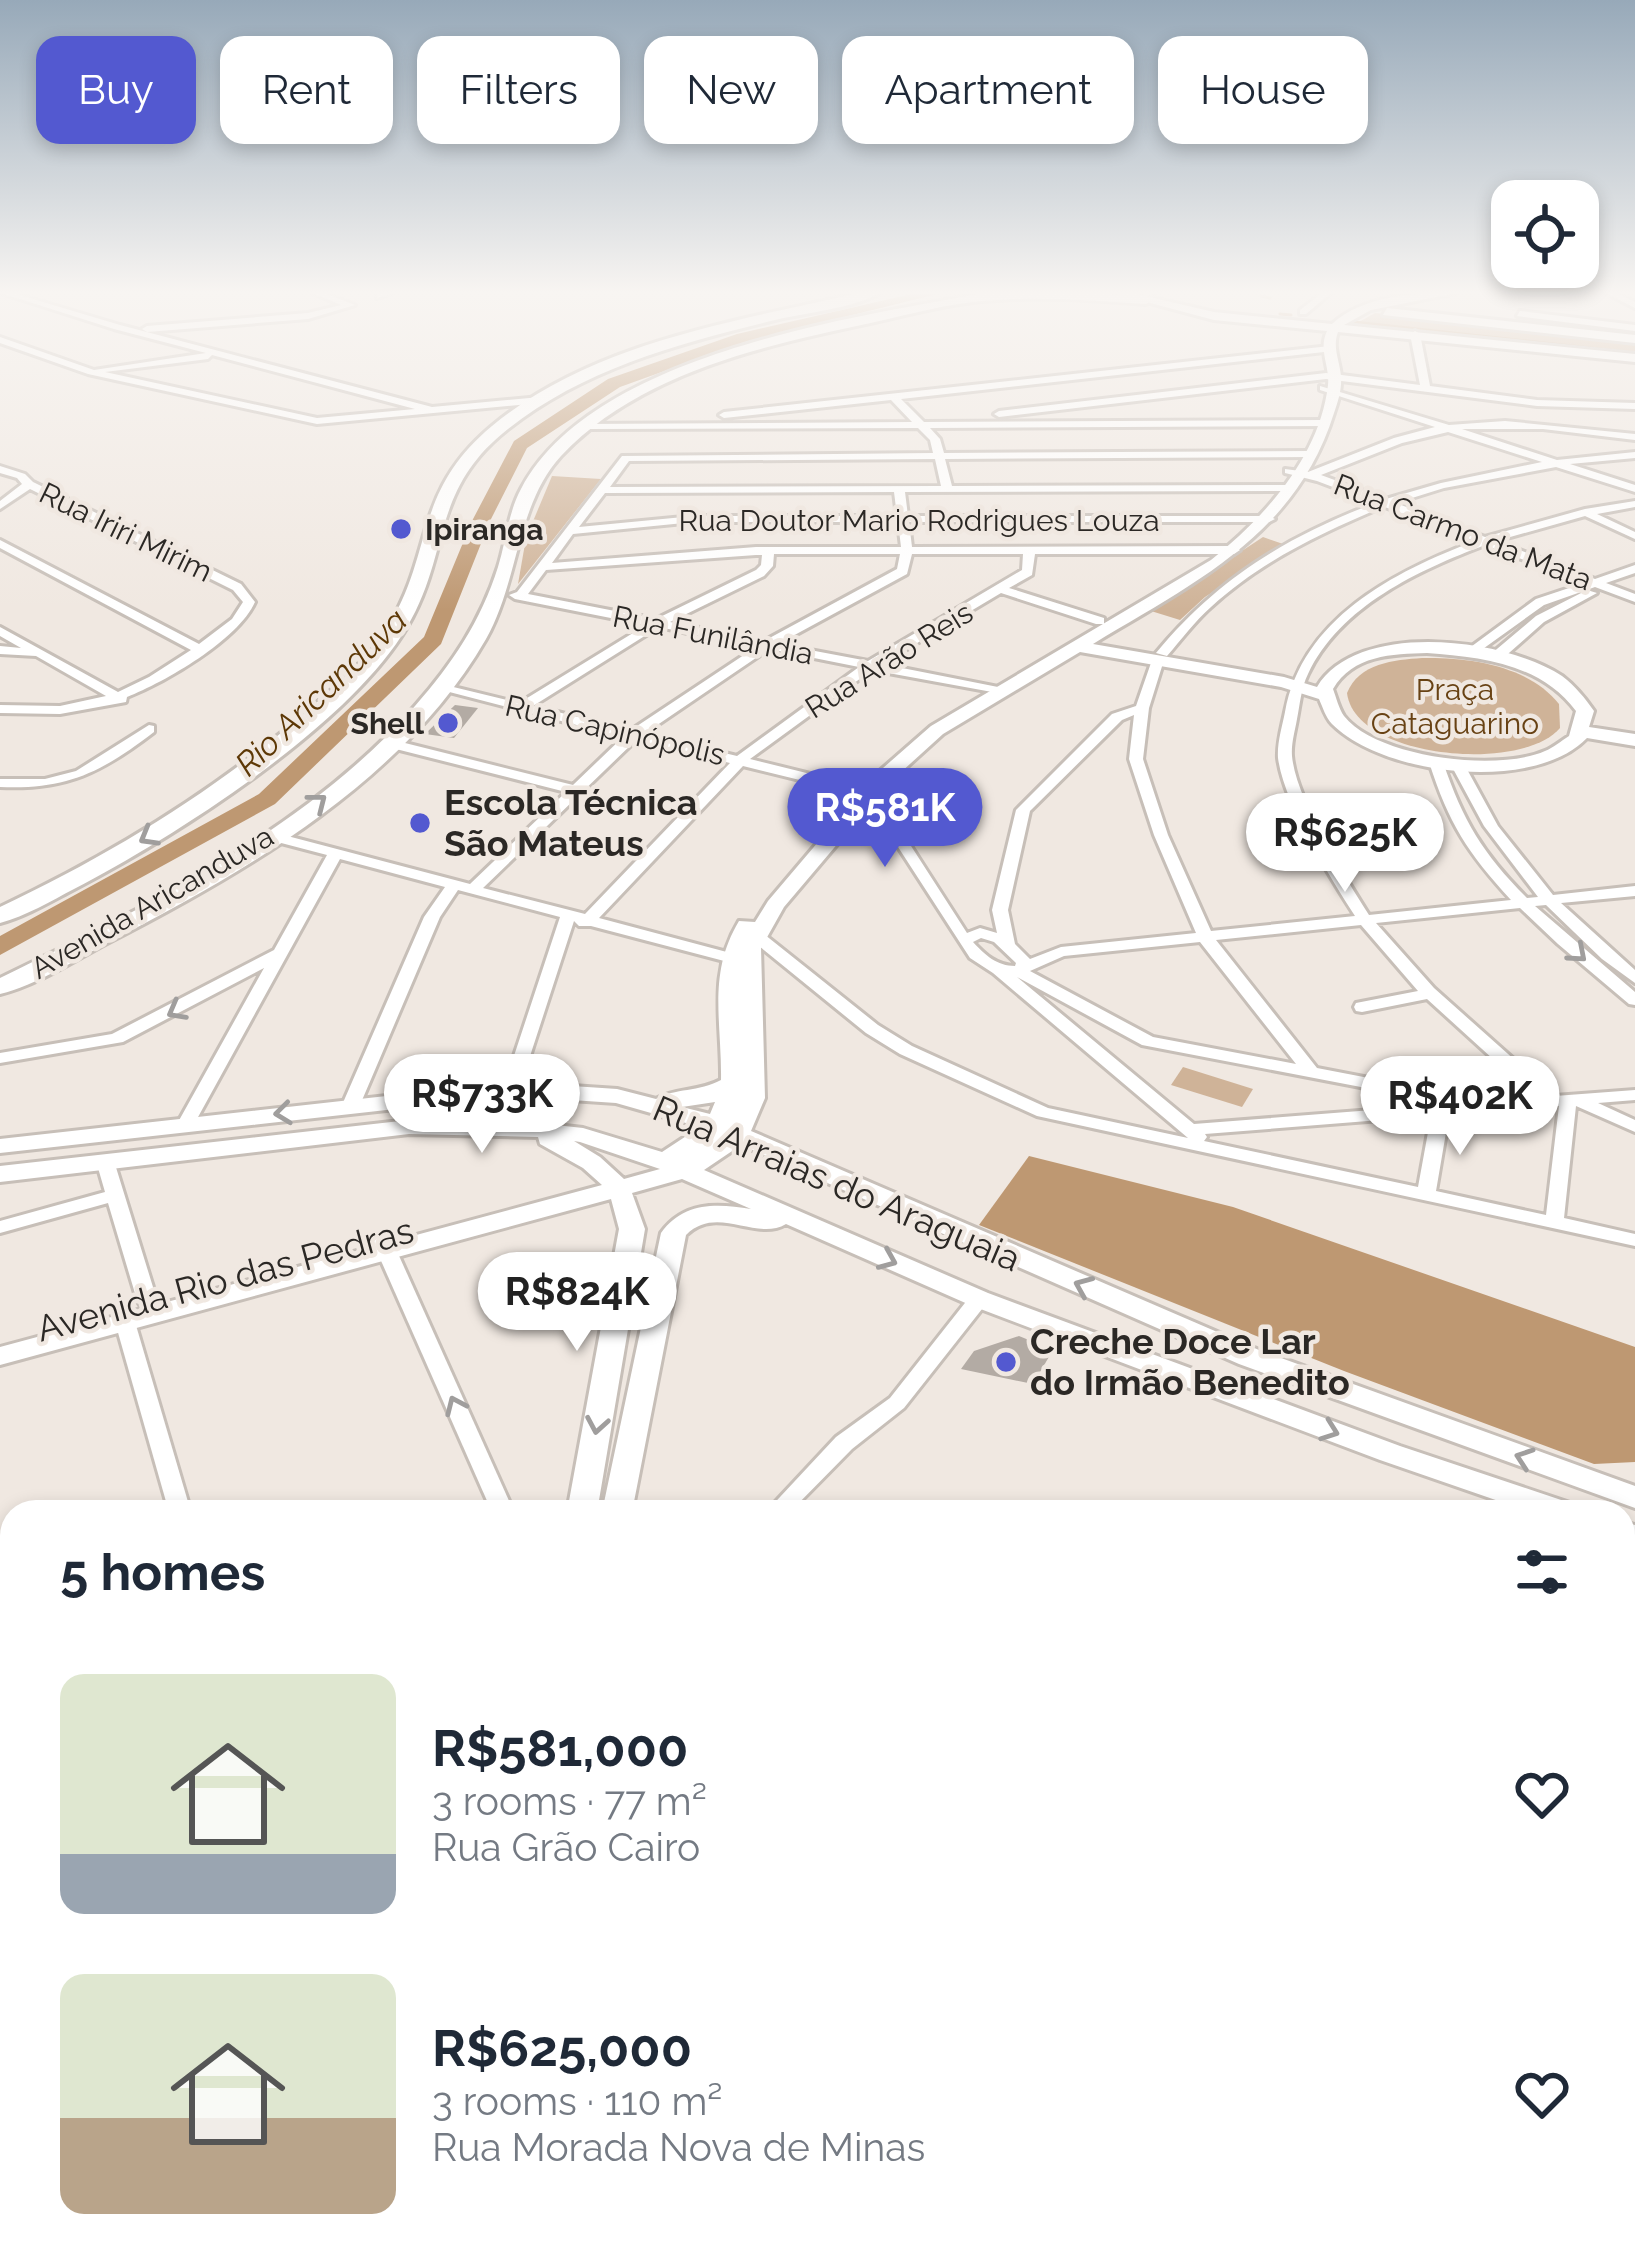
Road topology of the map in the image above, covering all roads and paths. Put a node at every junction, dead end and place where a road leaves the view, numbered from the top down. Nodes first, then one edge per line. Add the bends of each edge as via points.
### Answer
1 (219, 399) edge
2 (384, 399) edge
3 (627, 399) edge
4 (879, 399) edge
5 (895, 399) edge
6 (1160, 399) edge
7 (1325, 399) edge
8 (1376, 399) edge
9 (1508, 399) edge
10 (540, 400) joint
11 (1537, 403) junction
12 (1635, 406) edge
13 (471, 408) junction
14 (436, 413) junction
15 (986, 416) junction
16 (698, 422) junction
17 (1319, 422) junction
18 (923, 425) junction
19 (998, 425) junction
20 (1448, 425) junction
21 (501, 426) junction
22 (584, 426) junction
23 (1592, 431) junction
24 (1635, 433) edge
25 (1304, 454) junction
26 (1635, 455) edge
27 (941, 456) junction
28 (1554, 462) junction
29 (0, 469) edge
30 (1294, 479) junction
31 (29, 484) junction
32 (899, 489) junction
33 (946, 489) junction
34 (1635, 489) edge
35 (601, 490) junction
36 (1388, 503) junction
37 (1635, 504) edge
38 (0, 506) edge
39 (1585, 512) junction
40 (903, 519) junction
41 (1263, 519) junction
42 (570, 531) junction
43 (1635, 536) edge
44 (1486, 541) junction
45 (0, 543) edge
46 (907, 550) junction
47 (1029, 550) junction
48 (1227, 550) junction
49 (768, 551) junction
50 (544, 567) junction
51 (1635, 568) edge
52 (1635, 579) edge
53 (1592, 582) junction
54 (1608, 587) junction
55 (1003, 590) junction
56 (499, 592) junction
57 (520, 596) junction
58 (1635, 598) edge
59 (1100, 621) junction
60 (656, 623) junction
61 (0, 631) edge
62 (1075, 641) junction
63 (767, 646) junction
64 (200, 649) junction
65 (0, 650) edge
66 (1472, 652) junction
67 (39, 653) junction
68 (1160, 657) junction
69 (1496, 657) junction
70 (869, 666) junction
71 (1299, 681) junction
72 (1326, 686) junction
73 (441, 688) junction
74 (992, 689) junction
75 (121, 699) junction
76 (521, 708) junction
77 (1142, 708) junction
78 (0, 709) edge
79 (1586, 727) junction
80 (149, 729) dead end
81 (1635, 730) edge
82 (633, 735) junction
83 (1635, 740) edge
84 (389, 743) junction
85 (740, 760) junction
86 (1436, 762) junction
87 (1458, 765) junction
88 (0, 783) edge
89 (576, 790) junction
90 (864, 792) junction
91 (271, 836) junction
92 (335, 854) junction
93 (462, 889) junction
94 (1635, 891) edge
95 (1549, 900) junction
96 (1525, 902) junction
97 (1000, 910) junction
98 (0, 916) edge
99 (1365, 919) junction
100 (576, 920) junction
101 (750, 930) junction
102 (974, 935) junction
103 (1205, 936) junction
104 (1010, 946) junction
105 (1061, 952) junction
106 (278, 954) junction
107 (738, 961) junction
108 (1023, 969) junction
109 (1000, 970) junction
110 (1635, 978) edge
111 (0, 987) edge
112 (1431, 993) junction
113 (1635, 1000) edge
114 (1362, 1007) dead end
115 (0, 1058) edge
116 (1311, 1072) junction
117 (733, 1083) junction
118 (512, 1089) junction
119 (1635, 1095) edge
120 (650, 1102) junction
121 (1566, 1102) junction
122 (351, 1105) junction
123 (1490, 1107) junction
124 (1441, 1111) junction
125 (186, 1124) junction
126 (1294, 1124) junction
127 (1635, 1127) edge
128 (519, 1128) junction
129 (728, 1130) junction
130 (1192, 1130) junction
131 (0, 1146) edge
132 (1212, 1149) junction
133 (105, 1161) junction
134 (672, 1166) junction
135 (1298, 1167) junction
136 (0, 1174) edge
137 (614, 1182) junction
138 (116, 1195) junction
139 (1426, 1195) junction
140 (1554, 1223) junction
141 (0, 1227) edge
142 (632, 1229) junction
143 (826, 1235) junction
144 (672, 1240) junction
145 (1635, 1240) edge
146 (383, 1244) junction
147 (979, 1299) junction
148 (148, 1300) junction
149 (125, 1322) junction
150 (0, 1340) edge
151 (0, 1356) edge
152 (1635, 1497) edge
153 (177, 1500) edge
154 (498, 1500) edge
155 (583, 1500) edge
156 (619, 1500) edge
157 (789, 1500) edge
158 (1528, 1500) edge

1 - 14 street via 325,421
2 - 14 street
3 - 22 highway, Avenida Aricanduva
4 - 16 street
5 - 18 street
6 - 15 street
7 - 17 main road
8 - 20 street
9 - 11 street
10 - 13 street
10 - 21 highway, Avenida Aricanduva
11 - 12 street
11 - 23 street
13 - 14 street
13 - 21 street
15 - 18 street
15 - 19 street
16 - 18 street
16 - 22 street
17 - 19 street
17 - 25 main road
18 - 19 street
18 - 27 street
20 - 23 street via 1522,422
20 - 28 street
20 - 30 street
21 -> 98 highway, Avenida Aricanduva via 459,468 399,626 361,672 245,773 158,832
22 - 56 highway, Avenida Aricanduva via 525,497
23 - 24 street
25 - 27 street
25 - 30 main road
26 - 28 street
27 - 33 street
27 - 35 street via 626,458
28 - 34 street
28 - 36 street
29 - 31 street, Rua Iriri Mirim
30 - 33 street
30 - 36 street, Rua Carmo da Mata
30 - 41 main road
31 - 38 street
31 - 64 street, Rua Iriri Mirim via 246,592 244,614
32 - 33 street
32 - 35 street
32 - 40 street
35 - 42 street
36 - 44 street, Rua Carmo da Mata
36 - 68 street via 1248,568
37 - 39 street
39 - 43 street
39 - 44 street
40 - 41 street, Rua Doutor Mario Rodrigues Louza
40 - 42 street, Rua Doutor Mario Rodrigues Louza via 675,520
40 - 46 street
41 - 48 main road
42 - 50 street
44 - 53 street, Rua Carmo da Mata
44 - 71 street via 1360,607 1318,648
45 - 64 street
46 - 47 street
46 - 49 street
46 - 63 street via 900,574
47 - 48 street
47 - 55 street, Rua Arão Reis via 1030,570
48 - 59 main road
48 - 62 main road
49 - 50 street
49 - 60 street via 760,573
50 - 57 street
51 - 53 street
52 - 54 street
53 - 54 street, Rua Carmo da Mata
53 - 66 street via 1540,602
54 - 58 street, Rua Carmo da Mata
54 - 69 street via 1540,619
55 - 59 street
55 - 70 street, Rua Arão Reis
56 - 57 street, Rua Funilândia
56 - 73 highway, Avenida Aricanduva
57 - 60 street, Rua Funilândia
59 - 62 main road
60 - 63 street, Rua Funilândia
60 - 76 street
61 - 67 street
62 - 68 main road
62 - 74 main road
63 - 70 street, Rua Funilândia
63 - 82 street
64 - 75 street, Rua Iriri Mirim
65 - 67 street
66 - 69 main road
66 - 72 main road via 1384,651 1350,662
67 - 75 street
68 - 71 main road
68 - 77 street
69 - 79 main road via 1569,690 1586,712
70 - 74 street, Rua Funilândia
70 - 85 street, Rua Arão Reis
71 - 72 main road
71 - 99 street via 1286,766
72 - 86 main road via 1336,719 1356,735
73 - 76 street, Rua Capinópolis
73 - 84 highway, Avenida Aricanduva
74 - 90 main road
75 - 78 street, Rua Iriri Mirim via 60,711
76 - 82 street, Rua Capinópolis
77 - 97 street via 1117,717 1025,807
77 - 103 street via 1136,760
79 - 81 main road
79 - 83 main road
79 - 87 main road via 1575,743 1540,760
80 - 88 street via 82,775
82 - 85 street, Rua Capinópolis
82 - 89 street
84 - 89 street
91 -> 84 highway, Avenida Aricanduva
85 - 90 street, Rua Capinópolis
85 - 100 street, Rua Arão Reis
86 - 87 main road
86 - 96 street via 1459,824
87 - 95 street via 1484,822
89 - 93 street
90 - 101 main road
90 - 102 street via 944,911
91 - 92 street
91 - 111 highway, Avenida Aricanduva via 88,945
92 - 93 street
92 - 106 street
93 - 100 street
93 - 122 street via 432,916
94 - 95 street
95 - 96 street
95 - 110 street
96 - 99 street
96 -> 113 street
97 - 102 street
97 - 104 street
99 - 103 street
99 - 112 street
100 - 107 street
100 - 118 street
101 - 107 main road
101 - 132 street via 872,1029 971,1083 1096,1127
102 - 104 street
102 - 109 street
103 - 105 street
103 - 116 street
104 - 105 street
104 - 108 street
105 - 108 street
106 -> 115 street via 116,1038
106 - 125 street
107 - 117 main road
107 - 129 main road via 753,1098
108 - 109 street
108 - 116 street via 1148,1041
109 - 130 street
112 - 114 street
112 - 121 street
116 - 123 street
117 - 120 main road via 708,1097
117 - 129 main road
118 - 120 main road, Rua Arraias do Araguaia
118 - 122 main road, Rua Arraias do Araguaia
119 - 121 street
120 - 129 main road, Rua Arraias do Araguaia
121 - 123 street
121 - 127 street
121 - 140 street
122 -> 125 main road, Rua Arraias do Araguaia
123 - 124 street
124 - 126 street
124 - 139 street
125 - 131 main road, Rua Arraias do Araguaia
126 - 130 street
126 - 135 street via 1284,1144
128 - 133 main road, Rua Arraias do Araguaia via 409,1127
128 - 134 main road, Rua Arraias do Araguaia via 583,1135
128 - 137 main road via 569,1148
129 - 134 main road, Avenida Rio das Pedras
152 -> 129 main road, Rua Arraias do Araguaia via 1249,1357
130 - 132 street
132 - 135 street
133 - 136 main road, Rua Arraias do Araguaia
133 - 138 street
134 - 137 main road, Avenida Rio das Pedras
134 - 143 main road, Rua Arraias do Araguaia
135 - 139 street
137 - 142 main road
137 - 146 main road, Avenida Rio das Pedras
138 - 141 street
138 - 148 street
139 - 140 street
140 - 145 street
142 - 144 main road via 661,1226
142 -> 155 main road
143 - 144 main road via 710,1213 680,1224
143 -> 147 main road, Rua Arraias do Araguaia
144 - 156 main road
146 - 148 main road, Avenida Rio das Pedras
146 - 149 main road, Avenida Rio das Pedras
154 -> 146 street
147 - 157 street via 920,1379
147 -> 158 main road, Rua Arraias do Araguaia
148 - 150 main road, Avenida Rio das Pedras
149 - 151 main road, Avenida Rio das Pedras
149 - 153 street

